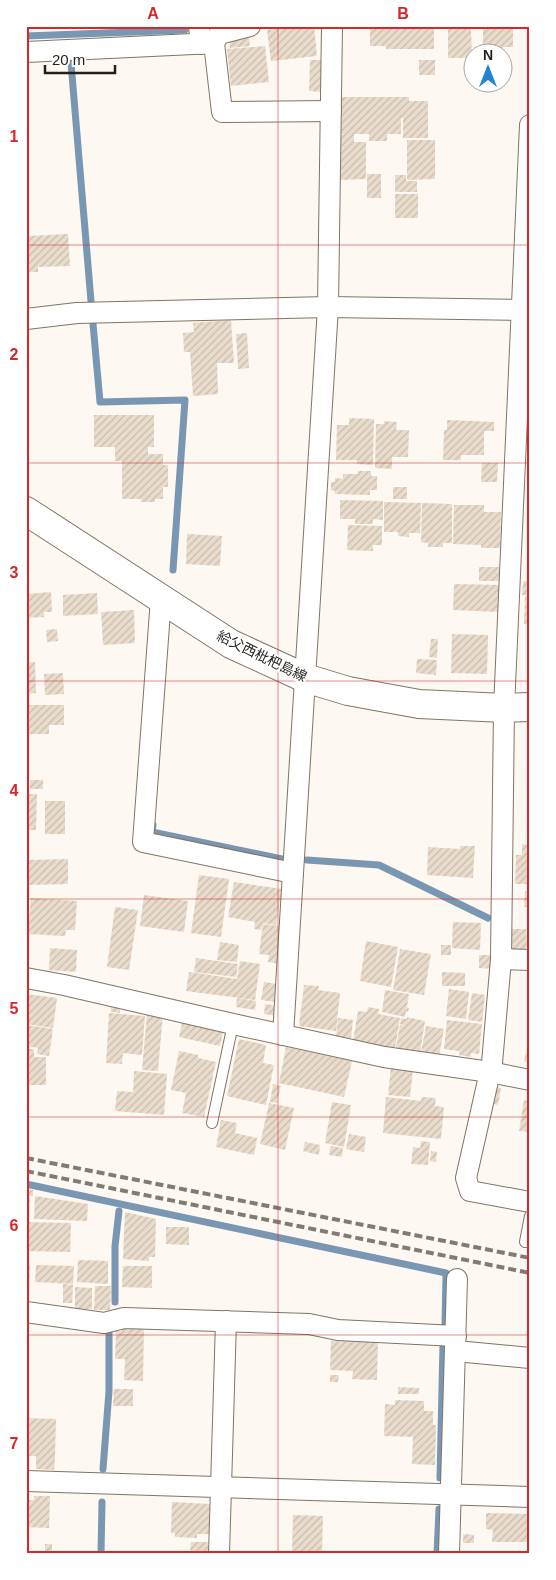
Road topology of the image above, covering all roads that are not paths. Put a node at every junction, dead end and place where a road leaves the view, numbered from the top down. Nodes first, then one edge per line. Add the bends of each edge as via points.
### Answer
1 (250, 26) edge
2 (332, 26) edge
3 (205, 38) edge
4 (26, 52) edge
5 (331, 111) junction
6 (530, 125) edge
7 (528, 181) edge
8 (328, 308) junction
9 (521, 310) junction
10 (26, 319) edge
11 (522, 485) edge
12 (26, 510) edge
13 (161, 598) junction
14 (305, 678) junction
15 (517, 708) edge
16 (293, 874) junction
17 (501, 959) junction
18 (530, 960) edge
19 (26, 978) edge
20 (233, 1024) junction
21 (283, 1035) junction
22 (490, 1072) junction
23 (530, 1080) edge
24 (212, 1123) dead end
25 (530, 1202) edge
26 (530, 1216) edge
27 (525, 1242) dead end
28 (457, 1279) dead end
29 (26, 1312) edge
30 (226, 1321) junction
31 (456, 1343) junction
32 (530, 1358) edge
33 (26, 1481) edge
34 (221, 1486) junction
35 (452, 1494) junction
36 (530, 1497) edge
37 (219, 1554) edge
38 (450, 1554) edge

1 - 3 street
2 - 5 street
3 - 4 street
3 - 5 street via 222,112
5 - 8 street
6 - 7 street
7 - 9 street
8 - 9 street
8 - 10 street via 76,313
8 - 14 street
9 - 11 street
11 - 15 street
12 - 13 main road, 給父西枇杷島線
13 - 14 main road, 給父西枇杷島線 via 231,644
13 - 16 street via 143,842
14 - 15 main road, 給父西枇杷島線 via 348,691 418,704
14 - 16 street
15 - 17 street
16 - 21 street
17 - 18 street
17 - 22 street
19 - 20 street
20 - 21 street
20 - 24 lane
21 - 22 street via 384,1057
22 - 23 street
22 - 25 street via 466,1178 468,1185 470,1191
26 - 27 lane
28 - 31 street
29 - 30 street via 104,1324 124,1318
30 - 31 street via 309,1324
30 - 34 street
31 - 32 street
31 - 35 street
33 - 34 street
34 - 35 street
34 - 37 street
35 - 36 street
35 - 38 street

